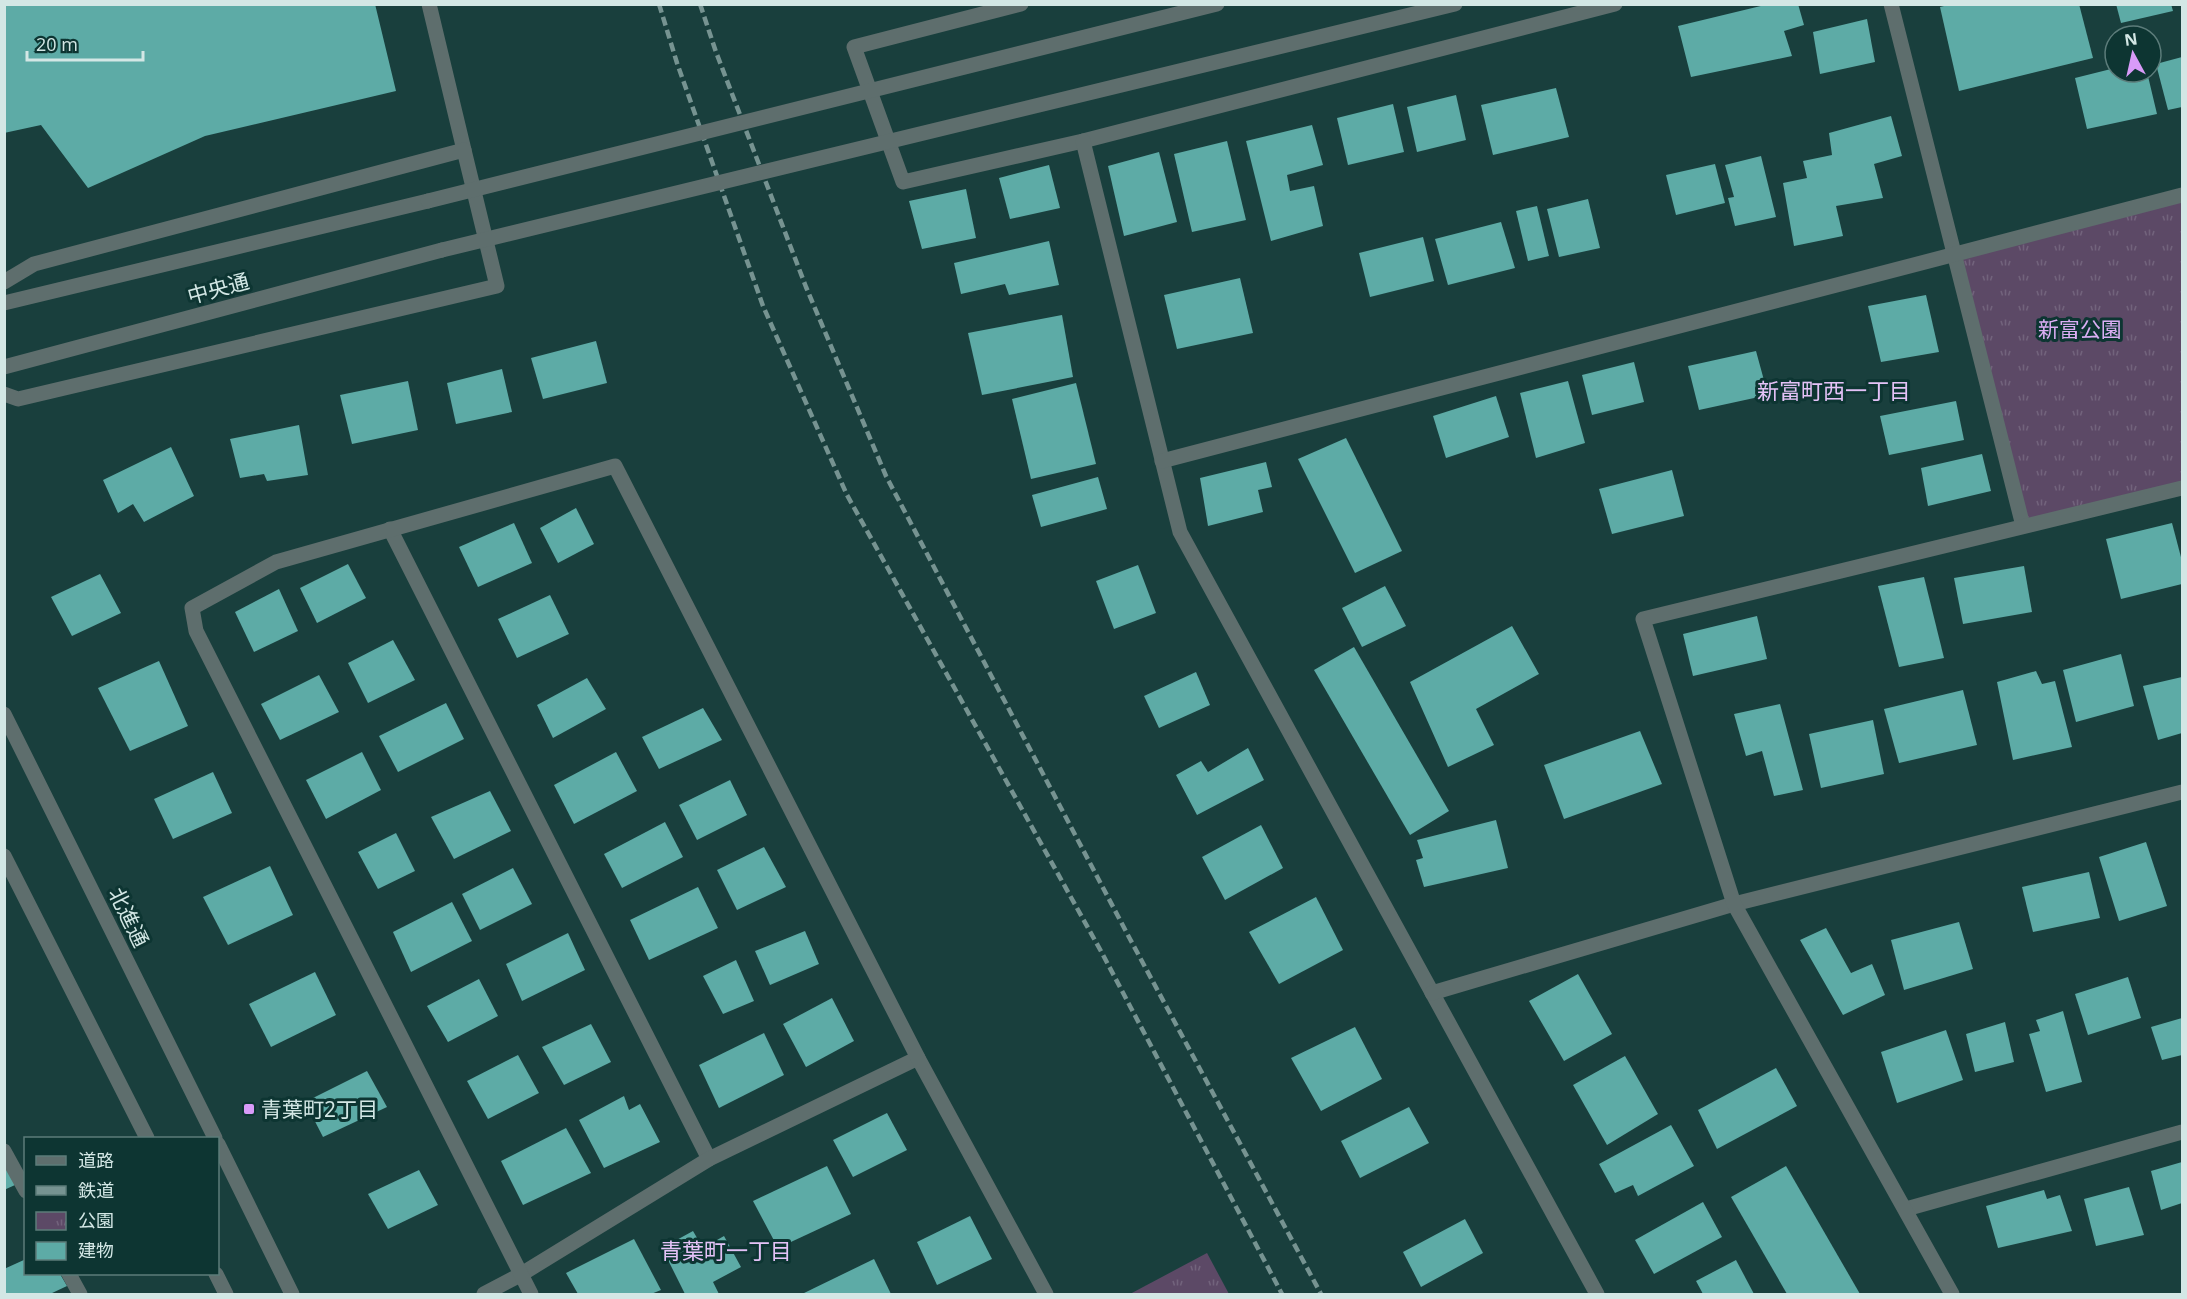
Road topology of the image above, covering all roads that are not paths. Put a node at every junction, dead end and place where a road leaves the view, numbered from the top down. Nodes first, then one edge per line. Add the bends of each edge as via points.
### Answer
1 (429, 4) edge
2 (1021, 4) edge
3 (1217, 4) edge
4 (1455, 4) edge
5 (1615, 4) edge
6 (1891, 4) edge
7 (1083, 141) junction
8 (464, 150) junction
9 (2182, 195) edge
10 (1955, 256) junction
11 (4, 282) edge
12 (4, 303) edge
13 (4, 367) edge
14 (4, 394) edge
15 (1162, 461) junction
16 (2182, 488) edge
17 (2023, 526) junction
18 (390, 529) junction
19 (4, 714) edge
20 (2182, 792) edge
21 (4, 856) edge
22 (1734, 904) junction
23 (1432, 993) junction
24 (918, 1058) junction
25 (2182, 1132) edge
26 (146, 1137) edge
27 (215, 1137) edge
28 (219, 1146) edge
29 (4, 1151) edge
30 (709, 1159) junction
31 (24, 1187) edge
32 (1906, 1209) junction
33 (70, 1275) edge
34 (216, 1275) edge
35 (520, 1275) junction
36 (80, 1294) edge
37 (226, 1294) edge
38 (292, 1294) edge
39 (484, 1294) edge
40 (531, 1294) edge
41 (1046, 1294) edge
42 (1597, 1294) edge
43 (1952, 1294) edge

1 - 8 street
2 - 7 street via 854,47 903,182
3 - 12 street, 中央通, bridge
4 - 13 street, 中央通, bridge via 442,250
5 - 7 street
6 - 10 street
7 - 15 street
8 - 11 street via 34,264
8 - 14 street via 497,286 18,399
9 - 10 street
10 - 15 street
10 - 17 street
15 - 23 street via 1180,532
16 - 17 street
17 - 22 street via 1643,619
18 - 24 street via 615,466
18 - 30 street
18 - 35 street via 276,562 192,608 196,631
19 - 27 street, 北進通
20 - 22 street
21 - 26 street
22 - 23 street
22 - 32 street
23 - 42 street
24 - 30 street
24 - 41 street
25 - 32 street
28 - 38 street
29 - 31 street
30 - 35 street
32 - 43 street
33 - 36 street
34 - 37 street
35 - 39 street
35 - 40 street

